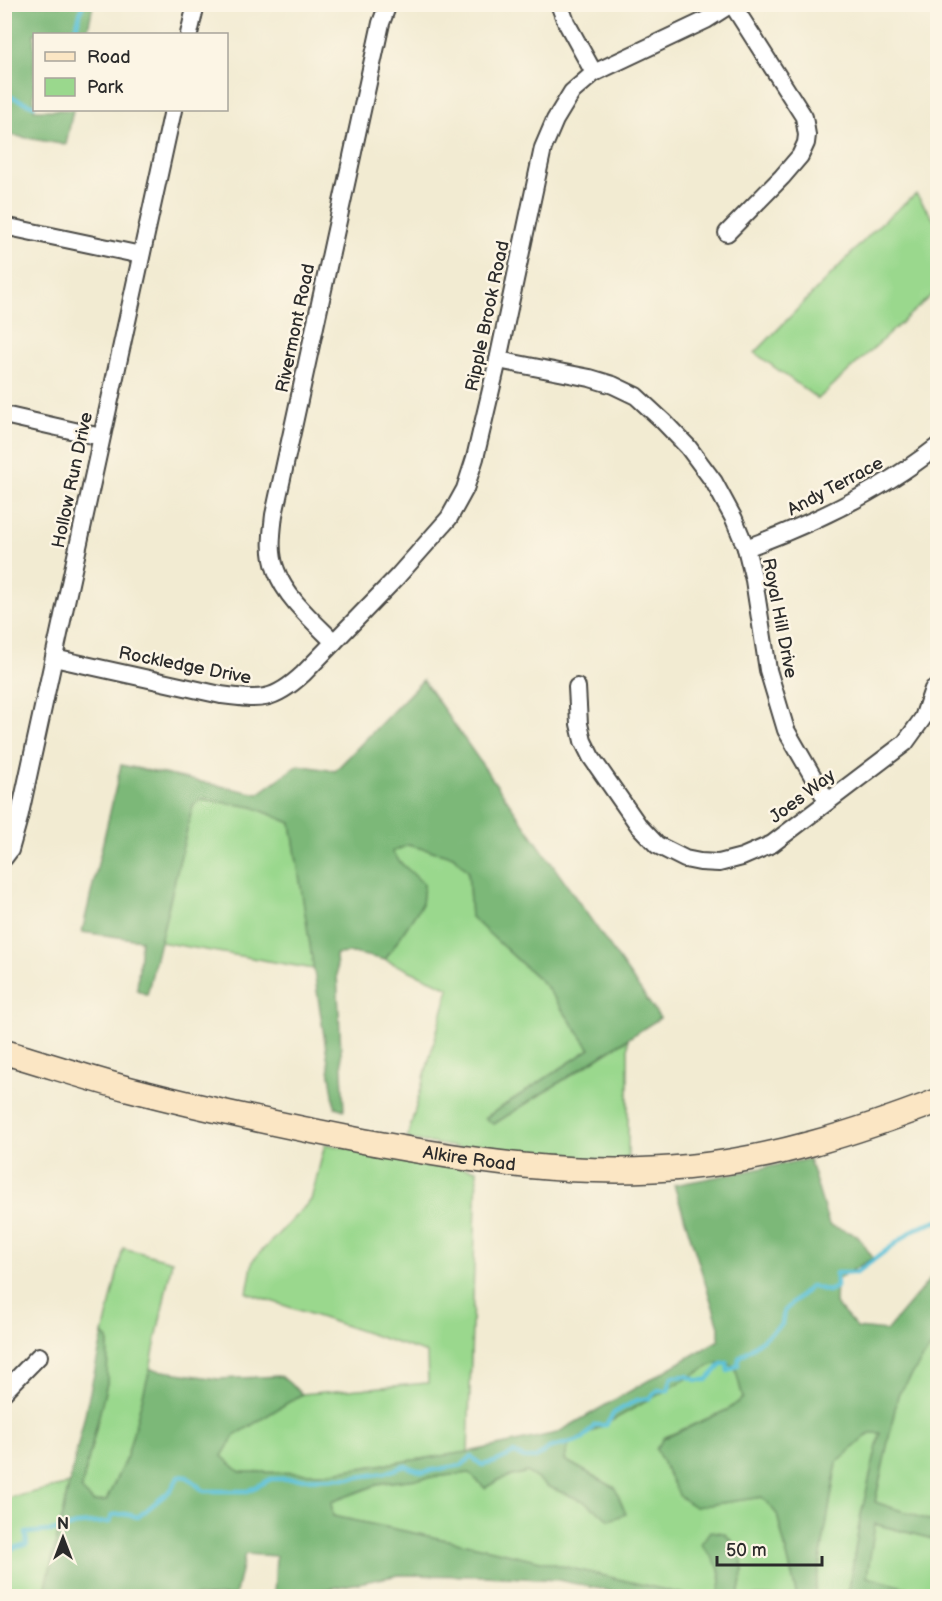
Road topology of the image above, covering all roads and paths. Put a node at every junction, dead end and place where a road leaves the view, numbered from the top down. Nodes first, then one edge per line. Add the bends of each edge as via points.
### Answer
1 (196, 4) edge
2 (388, 4) edge
3 (559, 4) edge
4 (732, 4) edge
5 (189, 33) edge
6 (594, 73) junction
7 (173, 111) edge
8 (4, 226) edge
9 (727, 233) dead end
10 (141, 255) junction
11 (498, 360) junction
12 (4, 415) edge
13 (101, 437) junction
14 (938, 446) edge
15 (746, 548) junction
16 (334, 642) junction
17 (54, 658) junction
18 (303, 674) joint
19 (577, 687) dead end
20 (933, 689) dead end
21 (827, 801) junction
22 (4, 858) edge
23 (4, 1052) edge
24 (938, 1101) edge
25 (39, 1356) dead end
26 (4, 1392) edge

1 - 5 street
2 - 16 street, Rivermont Road via 274,515 275,569 306,614
3 - 6 street
4 - 6 street, Ripple Brook Road
4 - 9 street via 804,117 807,135 800,156
6 - 11 street, Ripple Brook Road via 572,92 543,148
7 - 10 street, Hollow Run Drive
8 - 10 street
10 - 13 street, Hollow Run Drive
11 - 15 street, Royal Hill Drive via 590,378 636,396 687,447 714,483
11 - 16 street, Ripple Brook Road via 475,458 465,489 449,518
12 - 13 street
13 - 17 street, Hollow Run Drive
14 - 15 street, Andy Terrace via 894,478 842,508
15 - 21 street, Royal Hill Drive via 768,670 786,729
16 - 18 street, Ripple Brook Road
17 - 18 street, Rockledge Drive via 245,698 270,696 289,688
17 - 22 street, Hollow Run Drive via 19,818
19 - 21 street, Joes Way via 579,724 591,758 639,826 657,845 685,859 719,863 742,857 772,844
20 - 21 street, Joes Way via 922,718 905,743
23 - 24 main road, Alkire Road via 126,1088 316,1132 444,1156 569,1170 639,1171 745,1159 853,1132
25 - 26 street

